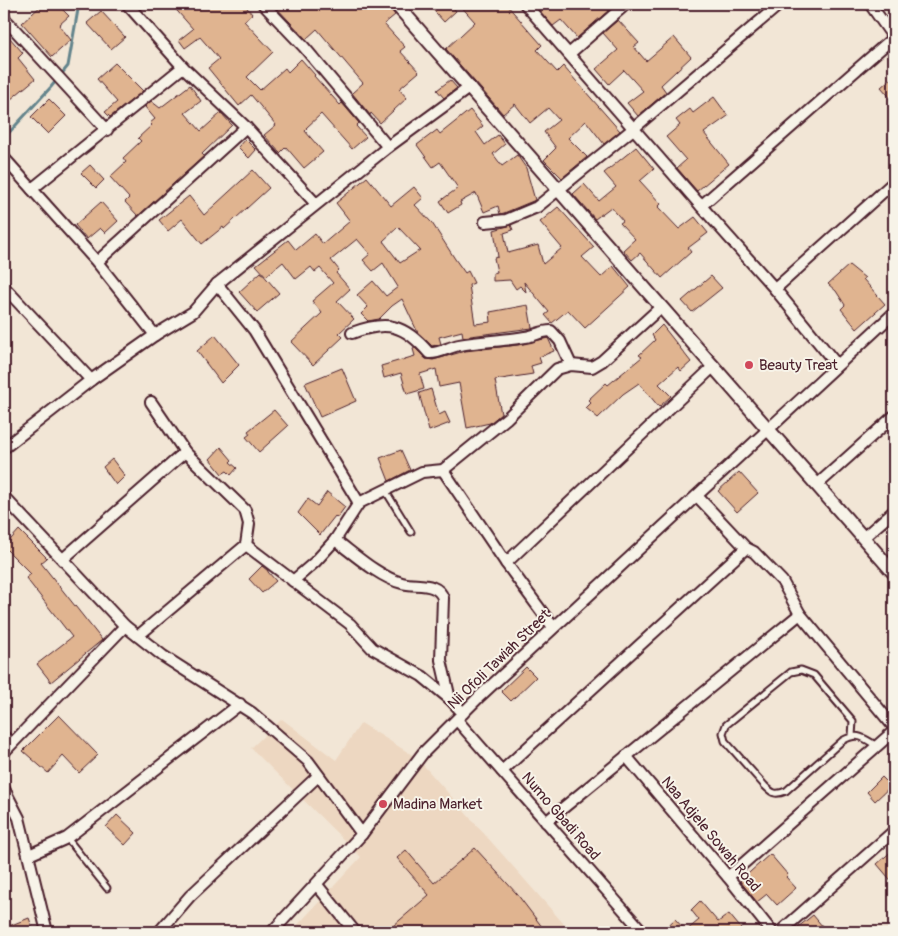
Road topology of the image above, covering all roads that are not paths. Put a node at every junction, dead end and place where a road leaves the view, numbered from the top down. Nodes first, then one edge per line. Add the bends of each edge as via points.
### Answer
1 (127, 4) edge
2 (263, 4) edge
3 (396, 4) edge
4 (525, 4) edge
5 (626, 4) edge
6 (780, 4) edge
7 (870, 4) edge
8 (4, 18) edge
9 (894, 38) edge
10 (569, 54) junction
11 (183, 67) junction
12 (470, 87) junction
13 (246, 126) junction
14 (633, 129) junction
15 (107, 130) junction
16 (388, 147) junction
17 (4, 158) edge
18 (894, 182) edge
19 (32, 189) junction
20 (559, 191) junction
21 (316, 204) junction
22 (701, 206) junction
23 (484, 222) dead end
24 (97, 262) junction
25 (217, 284) junction
26 (4, 287) edge
27 (776, 289) junction
28 (661, 308) junction
29 (894, 313) edge
30 (352, 333) dead end
31 (155, 335) junction
32 (838, 365) junction
33 (571, 366) junction
34 (714, 366) junction
35 (91, 380) junction
36 (151, 402) dead end
37 (894, 416) edge
38 (768, 429) junction
39 (4, 448) edge
40 (185, 452) junction
41 (443, 470) junction
42 (817, 485) junction
43 (385, 490) junction
44 (697, 496) junction
45 (4, 497) edge
46 (359, 503) junction
47 (894, 511) edge
48 (411, 532) dead end
49 (863, 538) junction
50 (335, 540) junction
51 (246, 546) junction
52 (746, 548) junction
53 (63, 560) junction
54 (506, 564) junction
55 (894, 574) edge
56 (293, 581) junction
57 (800, 614) junction
58 (125, 626) junction
59 (553, 627) junction
60 (138, 636) junction
61 (450, 699) junction
62 (240, 704) junction
63 (460, 716) junction
64 (894, 729) edge
65 (4, 732) edge
66 (852, 736) junction
67 (12, 743) junction
68 (877, 746) junction
69 (4, 752) edge
70 (626, 756) junction
71 (502, 772) junction
72 (318, 776) junction
73 (4, 789) edge
74 (546, 822) junction
75 (894, 831) edge
76 (362, 834) junction
77 (67, 838) junction
78 (29, 855) junction
79 (728, 877) junction
80 (317, 885) junction
81 (107, 888) dead end
82 (47, 932) edge
83 (159, 932) edge
84 (272, 932) edge
85 (356, 932) edge
86 (643, 932) edge
87 (772, 932) edge
88 (780, 932) edge

1 - 11 street
2 - 16 street via 304,47
3 - 12 street
4 - 10 street
5 - 10 street
6 - 14 street
7 - 9 street
8 - 15 street
9 - 22 street
10 - 14 street
11 - 13 street
11 - 15 street
12 - 16 street
12 - 20 street
13 - 21 street
13 - 24 street
14 - 20 street
14 - 22 street
15 - 19 street
16 - 21 street
17 - 19 street
18 - 27 street
19 - 24 street
20 - 23 street via 537,207 506,220
20 - 28 street
21 - 25 street
22 - 27 street
24 - 31 street
25 - 31 street via 193,312
25 - 46 street via 254,330
26 - 35 street
27 - 32 street
28 - 33 street via 602,361 592,367
28 - 34 street
29 - 32 street, Nii Ofoli Tawiah Street
30 - 33 street via 372,326 392,326 414,336 429,353 434,353 472,343 551,331 560,341
31 - 35 street
32 - 38 street, Nii Ofoli Tawiah Street
33 - 41 street via 557,369 507,418
34 - 38 street
34 - 54 street
35 - 39 street
36 - 40 street
37 - 42 street
38 - 42 street
38 - 44 street, Nii Ofoli Tawiah Street
40 - 51 street via 245,510 249,524
40 - 53 street
41 - 43 street via 422,472
41 - 54 street
42 - 49 street
43 - 46 street
43 - 48 lane
44 - 52 street
44 - 59 street, Nii Ofoli Tawiah Street
45 - 53 street
46 - 50 street
47 - 49 street
49 - 55 street
50 - 56 street
50 - 61 street via 391,580 430,587 441,593 441,660
51 - 56 street, Numo Gbadi Road
51 - 60 street
52 - 57 street via 782,581
52 - 71 street
53 - 58 street
54 - 59 street
56 - 61 street, Numo Gbadi Road via 350,624 372,648 422,676
57 - 64 street
57 - 70 street
58 - 60 street
58 - 67 street
59 - 63 street, Nii Ofoli Tawiah Street
60 - 62 street via 178,666
61 - 63 street, Numo Gbadi Road
62 - 72 street via 308,762
62 - 77 street
63 - 71 street, Numo Gbadi Road
63 - 76 street, Nii Ofoli Tawiah Street via 424,753
64 - 68 street
65 - 67 lane
66 - 66 lane via 842,741 786,791 778,794 772,793 725,742 723,733 726,725 791,672 801,670 814,675 853,721
66 - 68 lane via 861,736
67 - 69 street
68 - 79 street
70 - 74 street
70 - 79 street, Naa Adjele Sowah Road
71 - 74 street, Numo Gbadi Road
72 - 76 street
72 - 83 street via 190,896
73 - 78 street via 19,818
74 - 86 street, Numo Gbadi Road
75 - 88 street
76 - 80 street, Nii Ofoli Tawiah Street
77 - 78 street
77 - 81 lane
78 - 82 street
79 - 87 street, Naa Adjele Sowah Road
80 - 84 street, Nii Ofoli Tawiah Street
80 - 85 street

